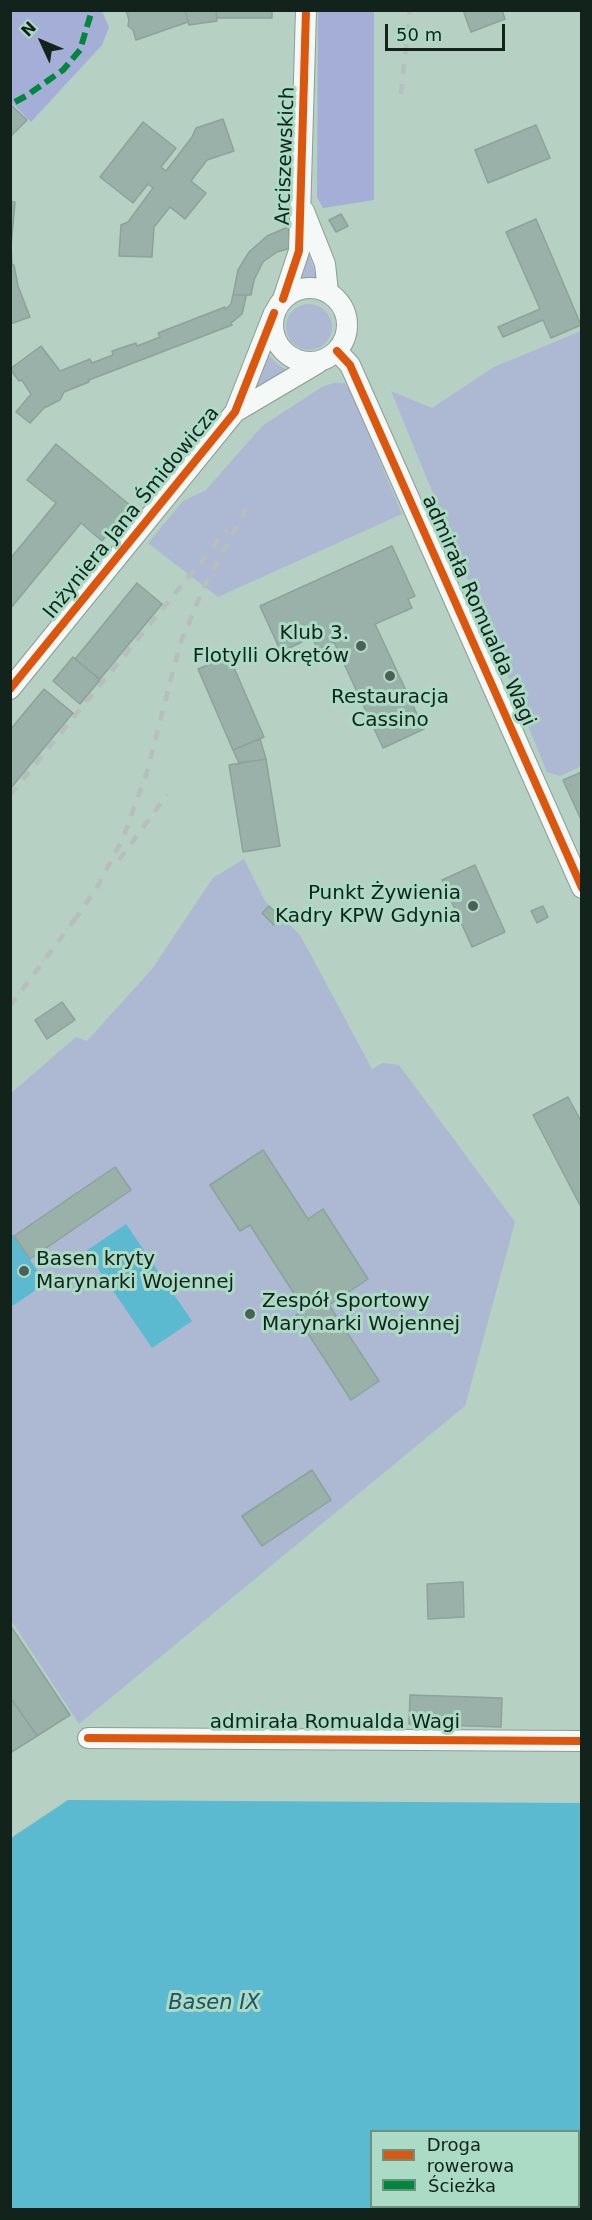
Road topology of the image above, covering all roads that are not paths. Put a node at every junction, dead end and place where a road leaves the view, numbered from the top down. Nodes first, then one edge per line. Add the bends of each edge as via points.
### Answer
1 (306, 10) edge
2 (302, 206) junction
3 (328, 292) junction
4 (278, 306) junction
5 (329, 356) junction
6 (236, 412) junction
7 (10, 689) edge
8 (582, 888) edge
9 (88, 1738) dead end
10 (582, 1741) edge

1 - 2 street, Arciszewskich
2 - 3 street, Arciszewskich via 325,264
2 - 4 street, Arciszewskich via 299,251
3 - 4 street via 299,289
3 - 5 street via 338,300 347,322 345,337
4 - 5 street via 273,333 282,351 300,362
4 - 6 street, Inżyniera Jana Śmidowicza
5 - 6 street, Inżyniera Jana Śmidowicza
5 - 8 street, admirała Romualda Wagi via 353,372
6 - 7 street, Inżyniera Jana Śmidowicza
9 - 10 street, admirała Romualda Wagi

